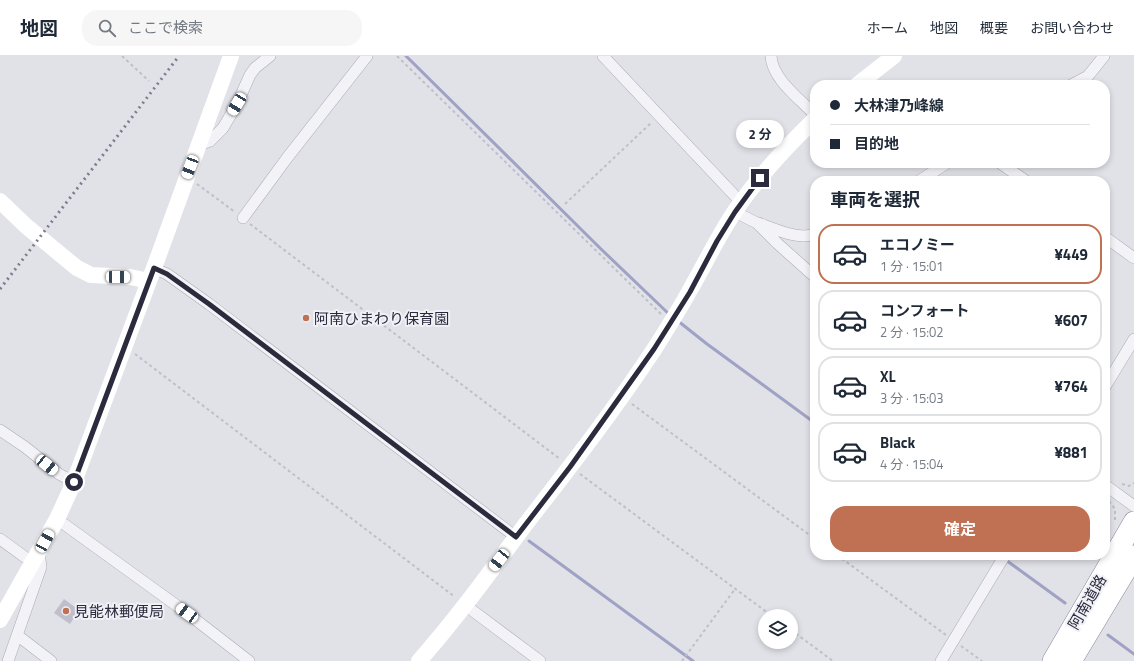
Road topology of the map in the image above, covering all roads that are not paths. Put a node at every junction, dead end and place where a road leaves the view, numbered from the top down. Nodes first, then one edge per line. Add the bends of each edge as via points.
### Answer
1 (231, 56) edge
2 (270, 56) edge
3 (367, 56) edge
4 (603, 56) edge
5 (771, 56) edge
6 (894, 56) edge
7 (1104, 56) edge
8 (863, 80) edge
9 (1080, 80) edge
10 (810, 110) edge
11 (810, 124) edge
12 (199, 145) junction
13 (939, 168) edge
14 (1007, 168) edge
15 (927, 176) edge
16 (1019, 176) edge
17 (0, 201) edge
18 (738, 207) junction
19 (242, 218) road end
20 (757, 223) junction
21 (810, 235) edge
22 (1110, 241) edge
23 (1134, 258) edge
24 (810, 272) edge
25 (151, 274) junction
26 (1134, 339) edge
27 (1110, 379) edge
28 (0, 430) edge
29 (74, 482) junction
30 (1110, 489) edge
31 (1134, 506) edge
32 (57, 519) junction
33 (1125, 524) edge
34 (516, 537) junction
35 (0, 539) edge
36 (1110, 553) edge
37 (1134, 556) edge
38 (36, 557) junction
39 (1002, 560) edge
40 (1106, 560) edge
41 (465, 605) junction
42 (0, 620) edge
43 (17, 635) junction
44 (8, 661) edge
45 (51, 661) edge
46 (249, 661) edge
47 (419, 661) edge
48 (540, 661) edge
49 (941, 661) edge
50 (1053, 661) edge
51 (1071, 661) edge

1 - 12 street
2 - 12 street via 250,75 223,128 210,141
3 - 19 street
4 - 18 street via 736,197
5 - 10 street via 771,64 777,76
6 - 8 street
7 - 9 street via 1088,76
11 - 18 street via 779,155
12 - 25 street
13 - 15 street
14 - 16 street
17 - 25 street via 77,268 91,275 130,277
18 - 20 street
18 - 34 street via 654,349 570,467
20 - 21 street via 794,235
20 - 24 street
22 - 23 street
25 - 29 street
25 - 34 street via 167,274 209,304
26 - 27 street
28 - 29 street via 59,474
29 - 32 street
30 - 31 street
32 - 38 street
32 - 46 street
33 - 36 highway, 阿南道路
34 - 41 street
35 - 38 street
37 - 51 highway, 阿南道路
38 - 42 street
38 - 43 street via 41,567
39 - 49 street
40 - 50 highway, 阿南道路
41 - 47 street
41 - 48 street
43 - 44 street
43 - 45 street

